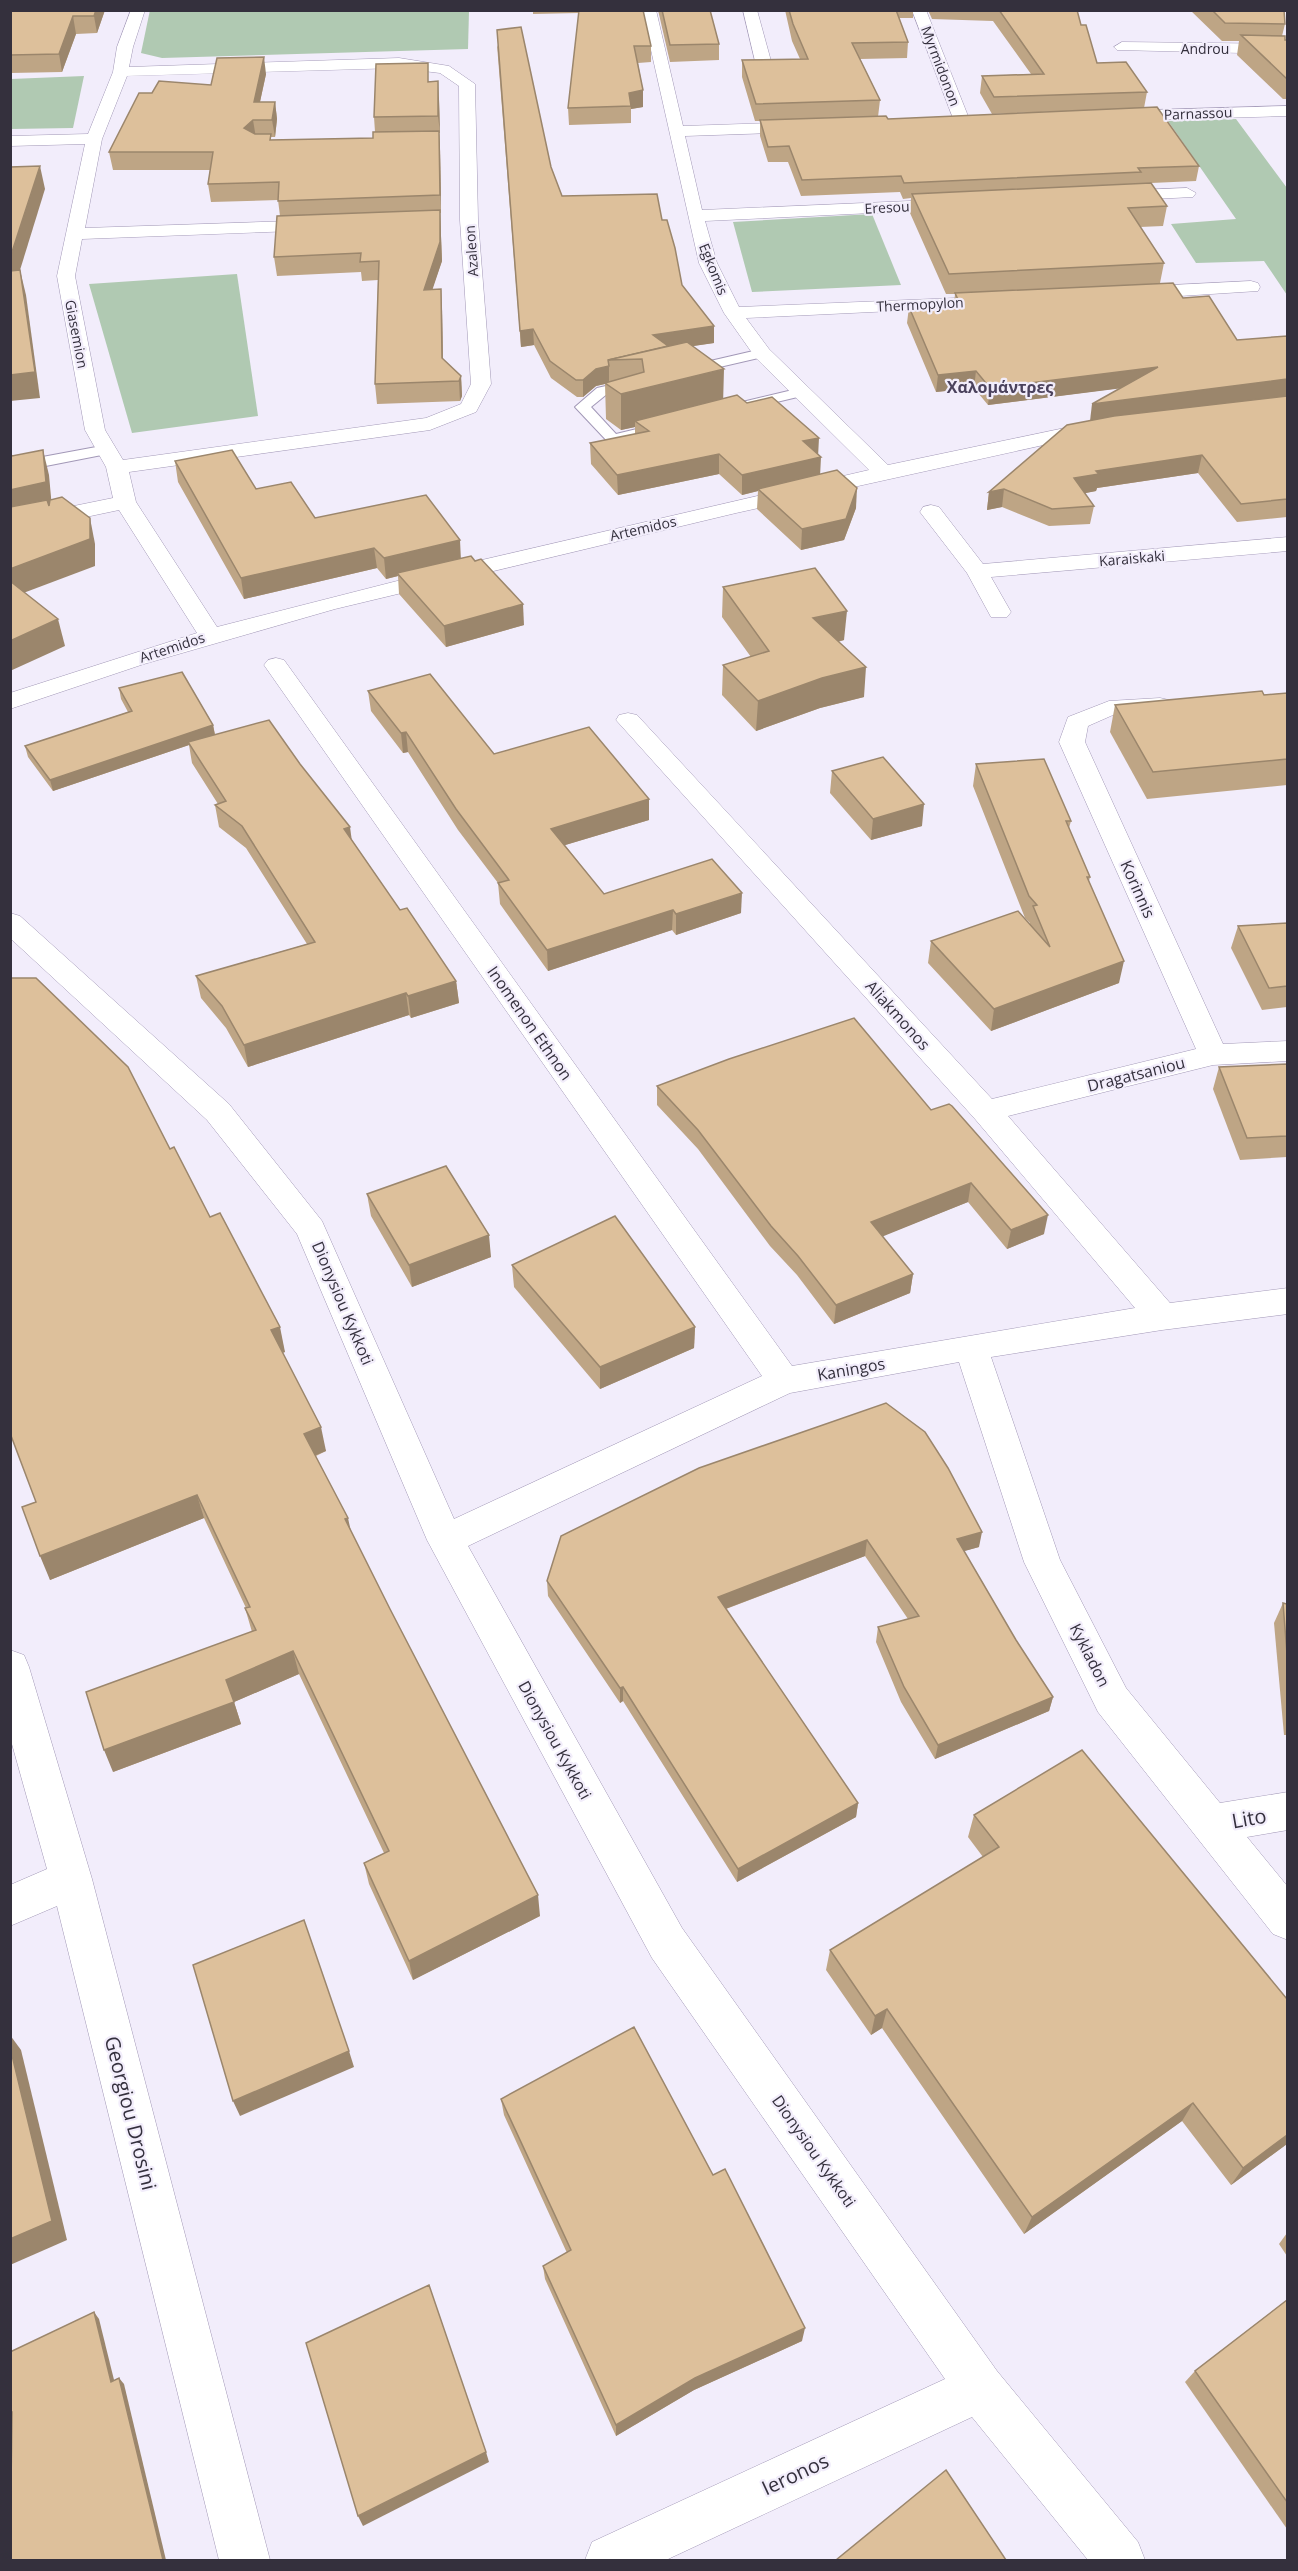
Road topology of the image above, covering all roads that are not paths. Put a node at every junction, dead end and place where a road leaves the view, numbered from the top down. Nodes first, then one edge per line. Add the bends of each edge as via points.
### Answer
1 (138, 10) edge
2 (649, 10) edge
3 (750, 10) edge
4 (919, 10) edge
5 (1122, 47) dead end
6 (1287, 48) edge
7 (763, 61) edge
8 (121, 72) junction
9 (1287, 111) edge
10 (1100, 117) edge
11 (939, 122) edge
12 (820, 126) edge
13 (677, 131) junction
14 (94, 139) junction
15 (10, 141) edge
16 (1187, 193) dead end
17 (1090, 197) edge
18 (975, 203) edge
19 (694, 216) junction
20 (339, 225) edge
21 (76, 234) junction
22 (1251, 287) dead end
23 (1116, 294) edge
24 (1020, 298) edge
25 (733, 313) junction
26 (762, 353) junction
27 (670, 375) edge
28 (648, 380) edge
29 (801, 392) junction
30 (723, 411) edge
31 (679, 422) edge
32 (1123, 423) edge
33 (107, 450) junction
34 (117, 467) junction
35 (10, 468) edge
36 (882, 471) junction
37 (125, 502) junction
38 (932, 512) dead end
39 (10, 526) edge
40 (1287, 544) edge
41 (977, 571) junction
42 (999, 612) dead end
43 (210, 635) junction
44 (276, 665) dead end
45 (10, 702) edge
46 (1180, 703) edge
47 (628, 720) dead end
48 (13, 927) edge
49 (1287, 1051) edge
50 (1213, 1055) junction
51 (986, 1111) junction
52 (1287, 1301) edge
53 (1162, 1317) junction
54 (971, 1347) junction
55 (784, 1381) junction
56 (445, 1540) junction
57 (10, 1667) edge
58 (1287, 1811) edge
59 (1210, 1824) junction
60 (71, 1879) junction
61 (10, 1906) edge
62 (1287, 1920) edge
63 (980, 2388) junction
64 (245, 2560) edge
65 (609, 2560) edge
66 (1120, 2560) edge

1 - 8 street, Giasemion
2 - 13 street, Egkomis
3 - 7 street
4 - 11 street, Myrmidonon via 968,121
5 - 6 street, Androu
8 - 14 street, Giasemion
8 - 34 street, Azaleon via 399,63 444,69 467,84 462,140 463,220 481,384 469,408 430,424
9 - 10 street, Parnassou
12 - 13 street
13 - 19 street, Egkomis
14 - 15 street
14 - 21 street, Giasemion
16 - 17 street
18 - 19 street, Eresou
19 - 25 street, Egkomis via 708,263
20 - 21 street
21 - 33 street, Giasemion via 66,276 95,430
22 - 23 street
24 - 25 street, Thermopylon
25 - 26 street, Egkomis
26 - 27 lane
26 - 29 street, Egkomis
28 - 31 lane via 602,391 582,407 613,439
29 - 30 lane
29 - 36 street, Egkomis
32 - 36 street, Artemidos
33 - 34 street, Giasemion
33 - 35 lane
34 - 37 street, Giasemion
36 - 43 street, Artemidos via 365,592
37 - 39 street
37 - 43 street, Giasemion
38 - 41 street
40 - 41 street, Karaiskaki
41 - 42 street
43 - 45 street, Artemidos
44 - 55 street, Inomenon Ethnon
46 - 50 street, Korinnis via 1108,708 1077,722 1072,742
47 - 51 street, Aliakmonos
48 - 56 street, Dionysiou Kykkoti via 218,1112 311,1229
49 - 50 street, Dragatsaniou
50 - 51 street, Dragatsaniou
51 - 53 street, Aliakmonos
52 - 53 street, Kaningos
53 - 54 street, Kaningos
54 - 55 street, Kaningos
54 - 59 street, Kykladon via 1048,1573 1112,1700
55 - 56 street, Kaningos
56 - 63 street, Dionysiou Kykkoti via 668,1943
57 - 60 street, Georgiou Drosini
58 - 59 street, Lito
59 - 62 street, Kykladon
60 - 61 street
60 - 64 street, Georgiou Drosini
63 - 65 street, Ieronos
63 - 66 street, Dionysiou Kykkoti

